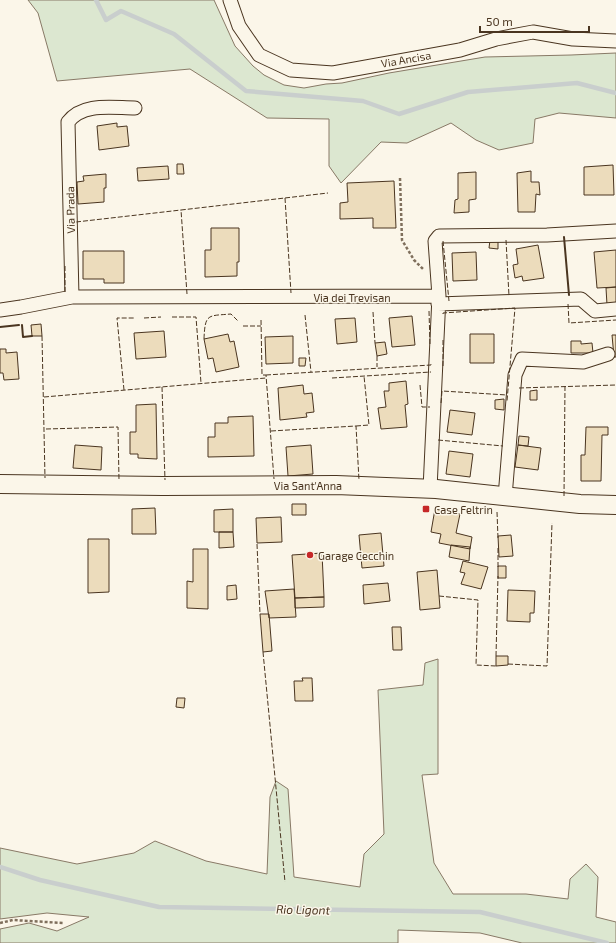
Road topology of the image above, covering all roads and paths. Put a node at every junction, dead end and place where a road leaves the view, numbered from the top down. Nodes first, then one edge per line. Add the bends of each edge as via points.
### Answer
1 (230, 0) edge
2 (616, 41) edge
3 (135, 108) dead end
4 (400, 178) dead end
5 (616, 231) edge
6 (438, 295) junction
7 (72, 297) junction
8 (0, 310) edge
9 (616, 310) edge
10 (608, 354) dead end
11 (0, 484) edge
12 (430, 489) junction
13 (505, 496) junction
14 (616, 505) edge
15 (0, 923) edge
16 (63, 923) dead end

1 - 2 street, Via Ancisa via 239,26 259,55 291,70 333,73 460,50 496,39 533,32 573,39
3 - 7 street, Via Prada via 84,110 73,115 68,122
4 - 6 path via 402,240
5 - 6 street via 547,235 439,236 435,241
6 - 7 street, Via dei Trevisan
6 - 9 street, Via dei Trevisan via 581,299 595,311
6 - 12 street
7 - 8 street
10 - 13 street via 583,362 522,359 516,375
11 - 12 main road, Via Sant'Anna via 336,485
12 - 13 main road, Via Sant'Anna
13 - 14 main road, Via Sant'Anna
15 - 16 path via 13,920

